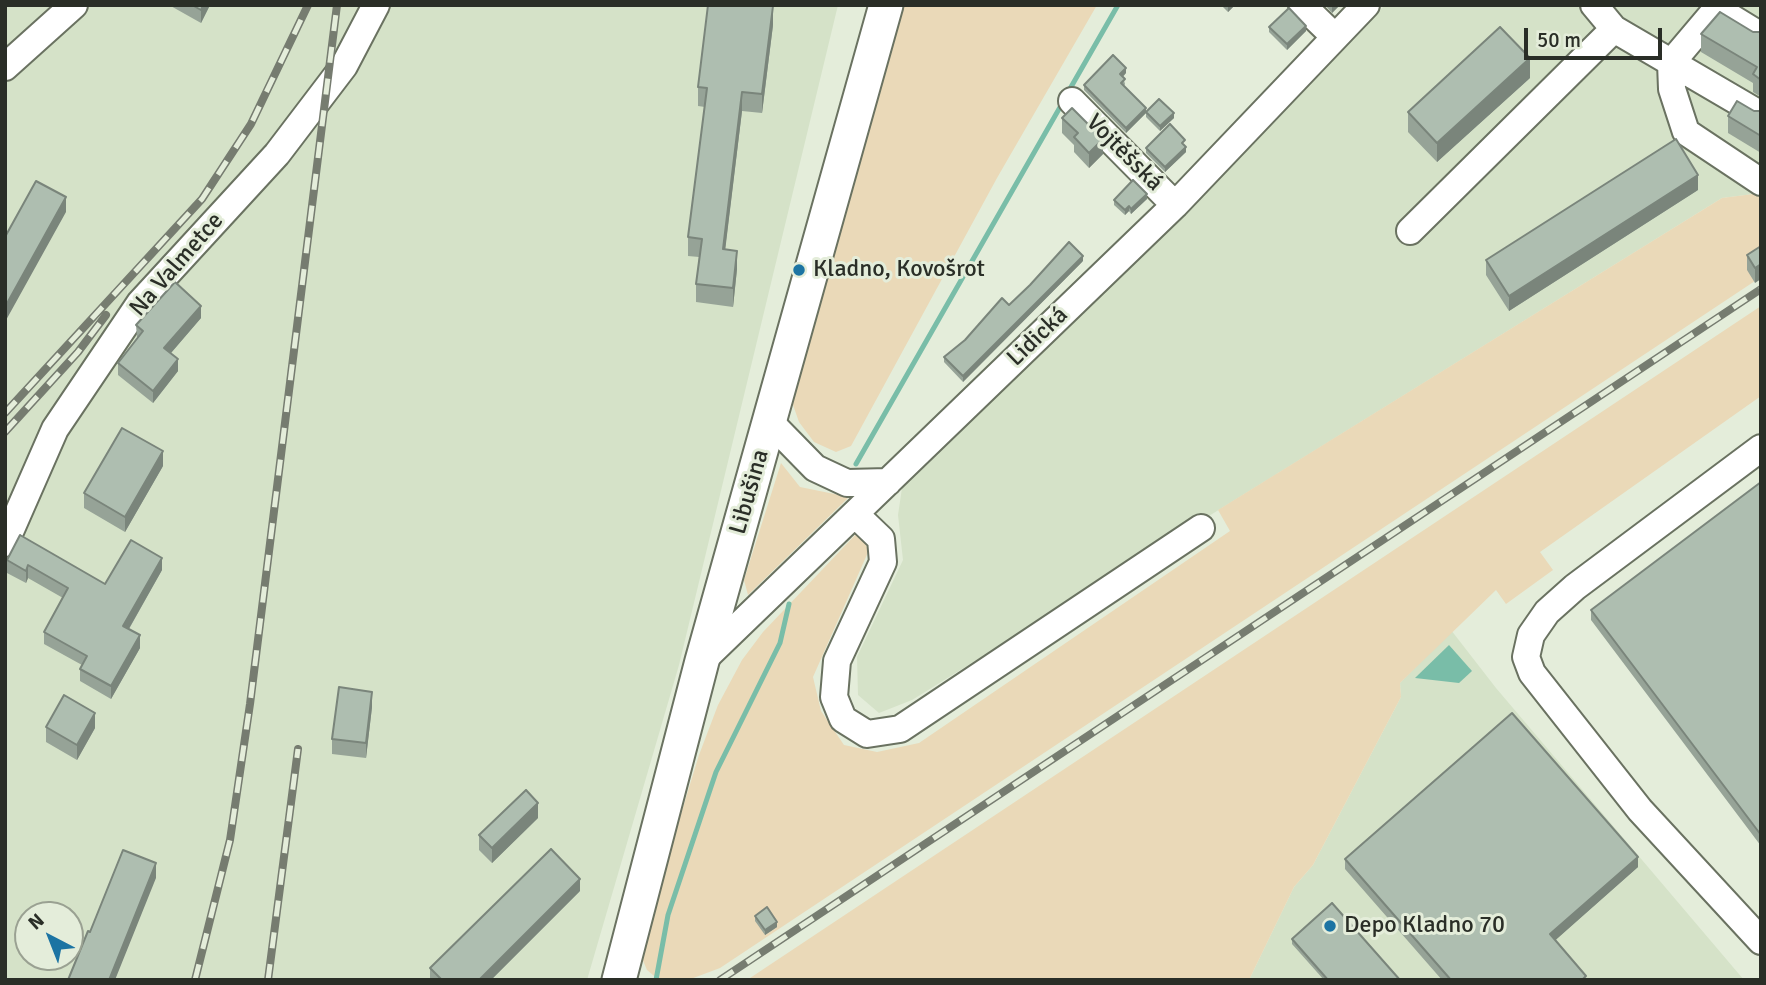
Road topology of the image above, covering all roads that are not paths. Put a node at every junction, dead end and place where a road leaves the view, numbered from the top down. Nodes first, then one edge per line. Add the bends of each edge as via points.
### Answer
1 (74, 5) edge
2 (376, 5) edge
3 (886, 5) edge
4 (1303, 5) edge
5 (1366, 5) edge
6 (1594, 5) edge
7 (1718, 7) edge
8 (1614, 29) junction
9 (1761, 36) edge
10 (1335, 37) junction
11 (1671, 63) junction
12 (5, 67) edge
13 (1072, 101) dead end
14 (1761, 116) edge
15 (1761, 182) edge
16 (1175, 205) junction
17 (1410, 231) dead end
18 (770, 422) junction
19 (1761, 448) edge
20 (888, 482) junction
21 (856, 515) junction
22 (1201, 528) dead end
23 (5, 543) edge
24 (702, 661) junction
25 (1752, 913) edge
26 (1761, 941) edge
27 (619, 980) edge

1 - 12 street
2 - 23 street, Na Valmetce via 344,66 277,154 140,303 55,429
3 - 18 main road, Libušina
4 - 10 street
5 - 10 street, Lidická
6 - 8 street
7 - 9 street
7 - 11 street
8 - 11 street
8 - 17 street
10 - 16 street, Lidická
11 - 14 street
11 - 15 street via 1672,89 1686,132
13 - 16 street, Vojtěšská
16 - 20 street, Lidická
18 - 20 street via 815,468 847,483
18 - 24 main road, Libušina
19 - 25 street via 1566,595 1531,635 1526,657 1532,673 1640,810
20 - 21 street, Lidická
21 - 22 street via 881,539 883,562 837,661 834,697 844,719 867,734 900,729
21 - 24 street, Lidická
24 - 27 main road, Libušina
25 - 26 street

